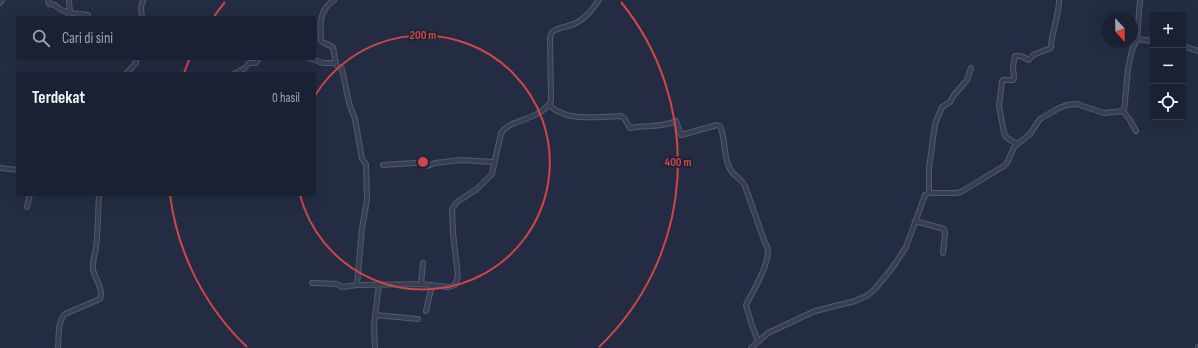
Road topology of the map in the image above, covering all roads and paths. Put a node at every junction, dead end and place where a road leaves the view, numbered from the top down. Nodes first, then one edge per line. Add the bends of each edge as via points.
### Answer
1 (2, 0) edge
2 (48, 0) edge
3 (70, 0) edge
4 (143, 0) edge
5 (334, 0) edge
6 (599, 0) edge
7 (1059, 0) edge
8 (1140, 0) edge
9 (0, 3) edge
10 (88, 15) dead end
11 (69, 16) edge
12 (142, 16) edge
13 (1138, 19) edge
14 (1138, 38) edge
15 (1150, 40) edge
16 (1186, 47) edge
17 (1133, 48) edge
18 (1198, 51) edge
19 (136, 60) edge
20 (258, 60) edge
21 (315, 60) edge
22 (335, 63) junction
23 (971, 68) dead end
24 (128, 72) edge
25 (238, 72) edge
26 (549, 104) junction
27 (1122, 111) junction
28 (1136, 131) dead end
29 (1017, 144) junction
30 (494, 162) junction
31 (383, 165) dead end
32 (0, 168) edge
33 (16, 170) edge
34 (929, 193) junction
35 (30, 196) edge
36 (99, 196) edge
37 (27, 207) dead end
38 (915, 221) junction
39 (943, 253) dead end
40 (423, 263) dead end
41 (312, 283) dead end
42 (379, 284) junction
43 (421, 284) junction
44 (357, 285) junction
45 (432, 285) junction
46 (426, 312) dead end
47 (376, 315) junction
48 (418, 319) dead end
49 (758, 341) junction
50 (58, 348) edge
51 (375, 348) edge
52 (751, 348) edge

1 - 9 street
2 - 11 street via 49,4 56,5
3 - 11 street
4 - 12 street
5 - 22 street via 328,5 320,22 321,40 333,47
6 - 26 street via 581,20 552,32
7 - 29 street via 1051,48 1035,54 1029,60 1015,56 1014,79 1002,81 999,106 1004,133
8 - 13 street
10 - 11 street
14 - 15 street
16 - 18 street
17 - 27 street
19 - 24 street
20 - 25 street
21 - 22 street
22 - 44 street via 342,69 362,159 366,162 367,205
23 - 34 street via 967,80 950,102 942,107 935,124 929,168
26 - 30 street via 531,117 504,128
26 - 49 street via 554,110 574,116 621,116 630,128 676,121 681,135 720,126 724,135 728,164 732,173 745,186 768,250 766,266 746,305
27 - 28 street
27 - 29 street via 1104,113 1077,104 1067,105 1040,119 1030,134
29 - 34 street via 1006,165 979,182 956,193
30 - 31 street via 461,160 427,166 421,163
30 - 45 street via 492,174 486,182 456,202 452,209 458,267 457,282 449,287
32 - 33 street
34 - 38 street via 925,195
35 - 37 street
36 - 50 street via 93,268 101,297 62,317
38 - 39 street via 944,229
38 - 49 street via 906,247 894,267 868,295 816,311 768,333
40 - 43 street
41 - 44 street via 337,284 342,287
42 - 43 street
42 - 44 street
42 - 47 street
43 - 45 street
45 - 46 street
47 - 48 street
47 - 51 street
49 - 52 street

